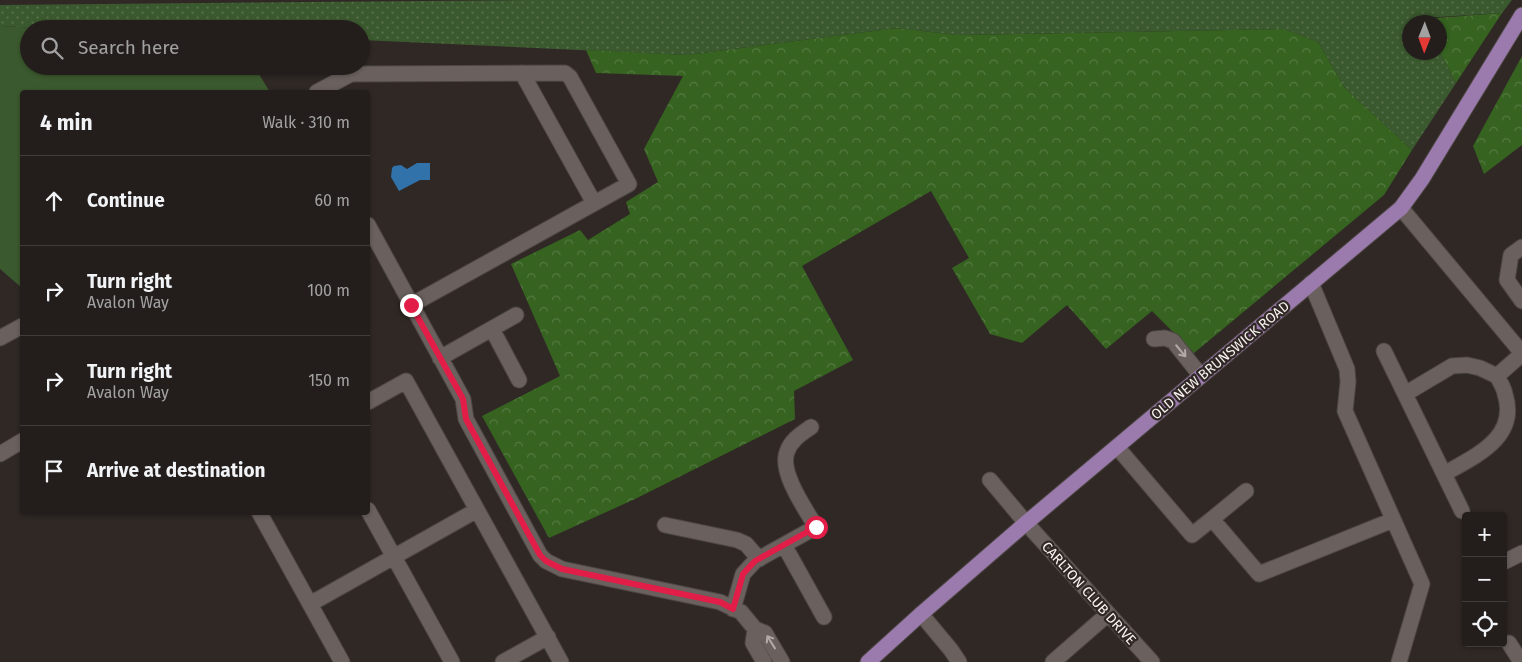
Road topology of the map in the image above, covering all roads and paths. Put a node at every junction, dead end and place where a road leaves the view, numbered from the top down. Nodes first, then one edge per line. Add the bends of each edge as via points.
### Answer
1 (1522, 14) edge
2 (522, 73) junction
3 (370, 74) edge
4 (349, 75) edge
5 (321, 90) edge
6 (594, 203) junction
7 (1401, 208) junction
8 (370, 234) edge
9 (373, 247) edge
10 (1522, 247) edge
11 (1311, 283) junction
12 (1522, 301) edge
13 (411, 305) junction
14 (516, 315) dead end
15 (20, 327) edge
16 (492, 329) junction
17 (0, 338) edge
18 (1154, 339) dead end
19 (1384, 351) dead end
20 (1522, 353) edge
21 (440, 358) junction
22 (1202, 376) junction
23 (1497, 376) junction
24 (519, 380) dead end
25 (1405, 394) junction
26 (370, 401) edge
27 (811, 427) dead end
28 (20, 442) edge
29 (1117, 447) junction
30 (0, 454) edge
31 (1444, 474) junction
32 (990, 480) dead end
33 (1246, 492) dead end
34 (477, 510) junction
35 (1462, 511) dead end
36 (370, 514) edge
37 (262, 515) edge
38 (1212, 519) junction
39 (1393, 520) junction
40 (1026, 523) junction
41 (665, 525) dead end
42 (784, 545) junction
43 (1522, 553) edge
44 (393, 557) junction
45 (760, 559) junction
46 (1507, 560) edge
47 (310, 604) junction
48 (733, 609) junction
49 (920, 614) junction
50 (1108, 614) junction
51 (824, 617) dead end
52 (755, 629) junction
53 (548, 637) junction
54 (1509, 643) dead end
55 (342, 662) edge
56 (452, 662) edge
57 (503, 662) edge
58 (561, 662) edge
59 (764, 662) edge
60 (782, 662) edge
61 (868, 662) edge
62 (959, 662) edge
63 (1053, 662) edge
64 (1152, 662) edge
65 (1399, 662) edge
66 (1520, 662) edge

1 - 7 main road, OLD NEW BRUNSWICK ROAD
2 - 3 street
2 - 6 street
2 - 6 street via 565,73 570,77 629,184
4 - 5 street
6 - 13 street
7 - 11 main road, OLD NEW BRUNSWICK ROAD
7 - 20 street
8 - 9 street
9 - 13 street
10 - 12 street via 1511,255 1507,280
11 - 22 main road, OLD NEW BRUNSWICK ROAD
11 - 39 street via 1347,369 1345,411
13 - 21 street
14 - 16 street
15 - 17 street
16 - 21 street
16 - 24 street
18 -> 22 street via 1173,341
19 - 25 street
20 - 23 street
21 - 48 street via 463,399 466,419 546,561 562,569 720,602
22 - 29 main road, OLD NEW BRUNSWICK ROAD
23 - 25 street via 1467,365 1452,366
23 - 31 street via 1505,394 1508,413 1505,427 1490,446
25 - 31 street
26 - 34 street via 406,381
27 - 42 street via 796,437 785,458 791,482 816,527
28 - 30 street
29 - 38 street via 1192,535
29 - 40 main road, OLD NEW BRUNSWICK ROAD
31 - 35 street
32 - 40 street, CARLTON CLUB DRIVE
33 - 38 street
34 - 44 street
34 - 53 street
36 - 44 street
37 - 47 street
38 - 39 street via 1259,574
39 - 65 street via 1422,584
40 - 49 main road, OLD NEW BRUNSWICK ROAD
40 - 50 street, CARLTON CLUB DRIVE
41 - 45 street via 737,540 746,544
42 - 45 street
42 - 51 street
43 - 46 street
44 - 47 street
44 - 56 street
45 - 48 street via 743,574
47 - 55 street
48 - 52 street via 741,612
49 - 61 main road, OLD NEW BRUNSWICK ROAD
49 - 62 street
50 - 63 street
50 - 64 street, CARLTON CLUB DRIVE
52 - 59 street via 753,644
60 -> 52 street via 766,633
53 - 57 street
53 - 58 street
54 - 66 street

